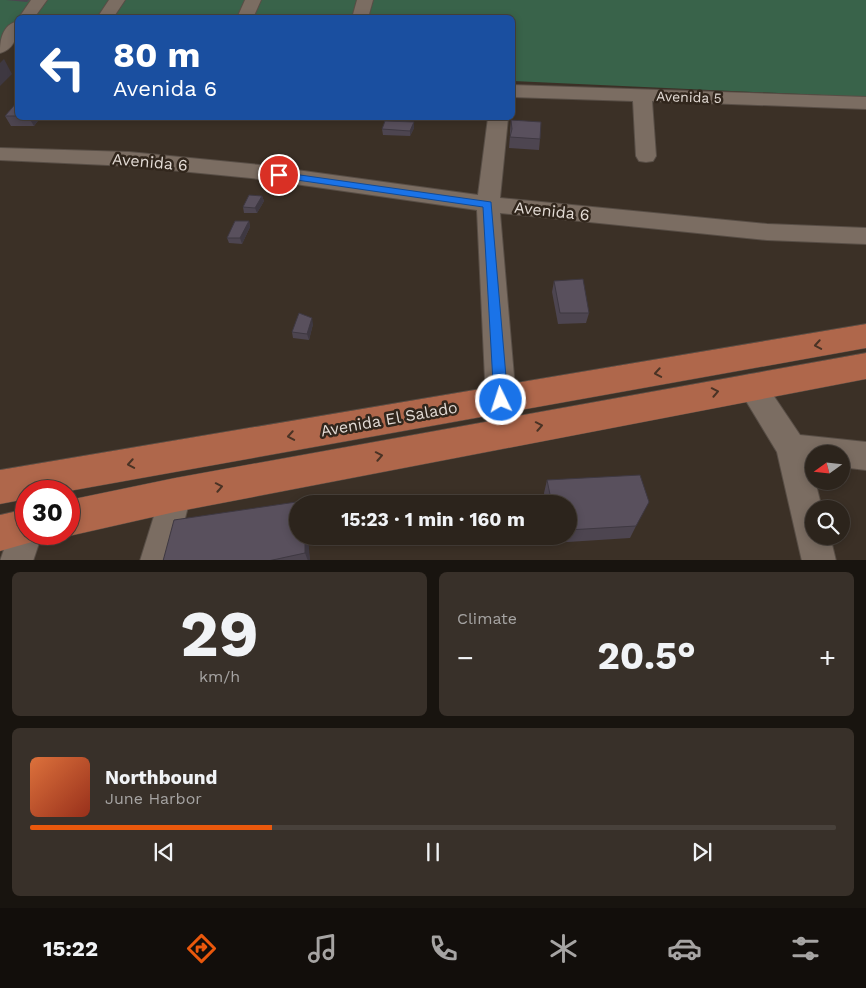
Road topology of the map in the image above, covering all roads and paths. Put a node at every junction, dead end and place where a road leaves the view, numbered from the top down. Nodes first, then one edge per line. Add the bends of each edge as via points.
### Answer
1 (39, 0) edge
2 (117, 0) edge
3 (253, 0) edge
4 (365, 0) edge
5 (26, 15) edge
6 (107, 15) edge
7 (246, 15) edge
8 (361, 15) edge
9 (15, 30) edge
10 (0, 48) edge
11 (0, 52) edge
12 (15, 54) edge
13 (515, 91) edge
14 (642, 95) junction
15 (866, 103) edge
16 (498, 120) edge
17 (0, 154) edge
18 (646, 156) dead end
19 (488, 204) junction
20 (866, 236) edge
21 (866, 336) edge
22 (866, 366) edge
23 (751, 386) junction
24 (501, 400) junction
25 (791, 448) junction
26 (866, 456) edge
27 (0, 487) edge
28 (176, 495) junction
29 (80, 516) edge
30 (15, 530) edge
31 (0, 533) edge
32 (21, 545) edge
33 (16, 560) edge
34 (157, 560) edge
35 (819, 560) edge

1 - 5 street
2 - 6 street
3 - 7 street
4 - 8 street
9 - 10 street
11 - 12 street
13 - 14 street, Avenida 5
14 - 15 street, Avenida 5
14 - 18 street
16 - 19 street
17 - 19 street, Avenida 6 via 158,162 260,172
19 - 20 street, Avenida 6 via 767,232
19 - 24 street
21 -> 24 main road, Avenida El Salado
22 - 23 main road, Avenida El Salado
23 - 25 street
28 -> 23 main road, Avenida El Salado
24 -> 27 main road, Avenida El Salado
25 - 26 street
25 - 35 street
28 - 29 main road, Avenida El Salado
28 - 34 street
30 - 31 main road
32 - 33 street

